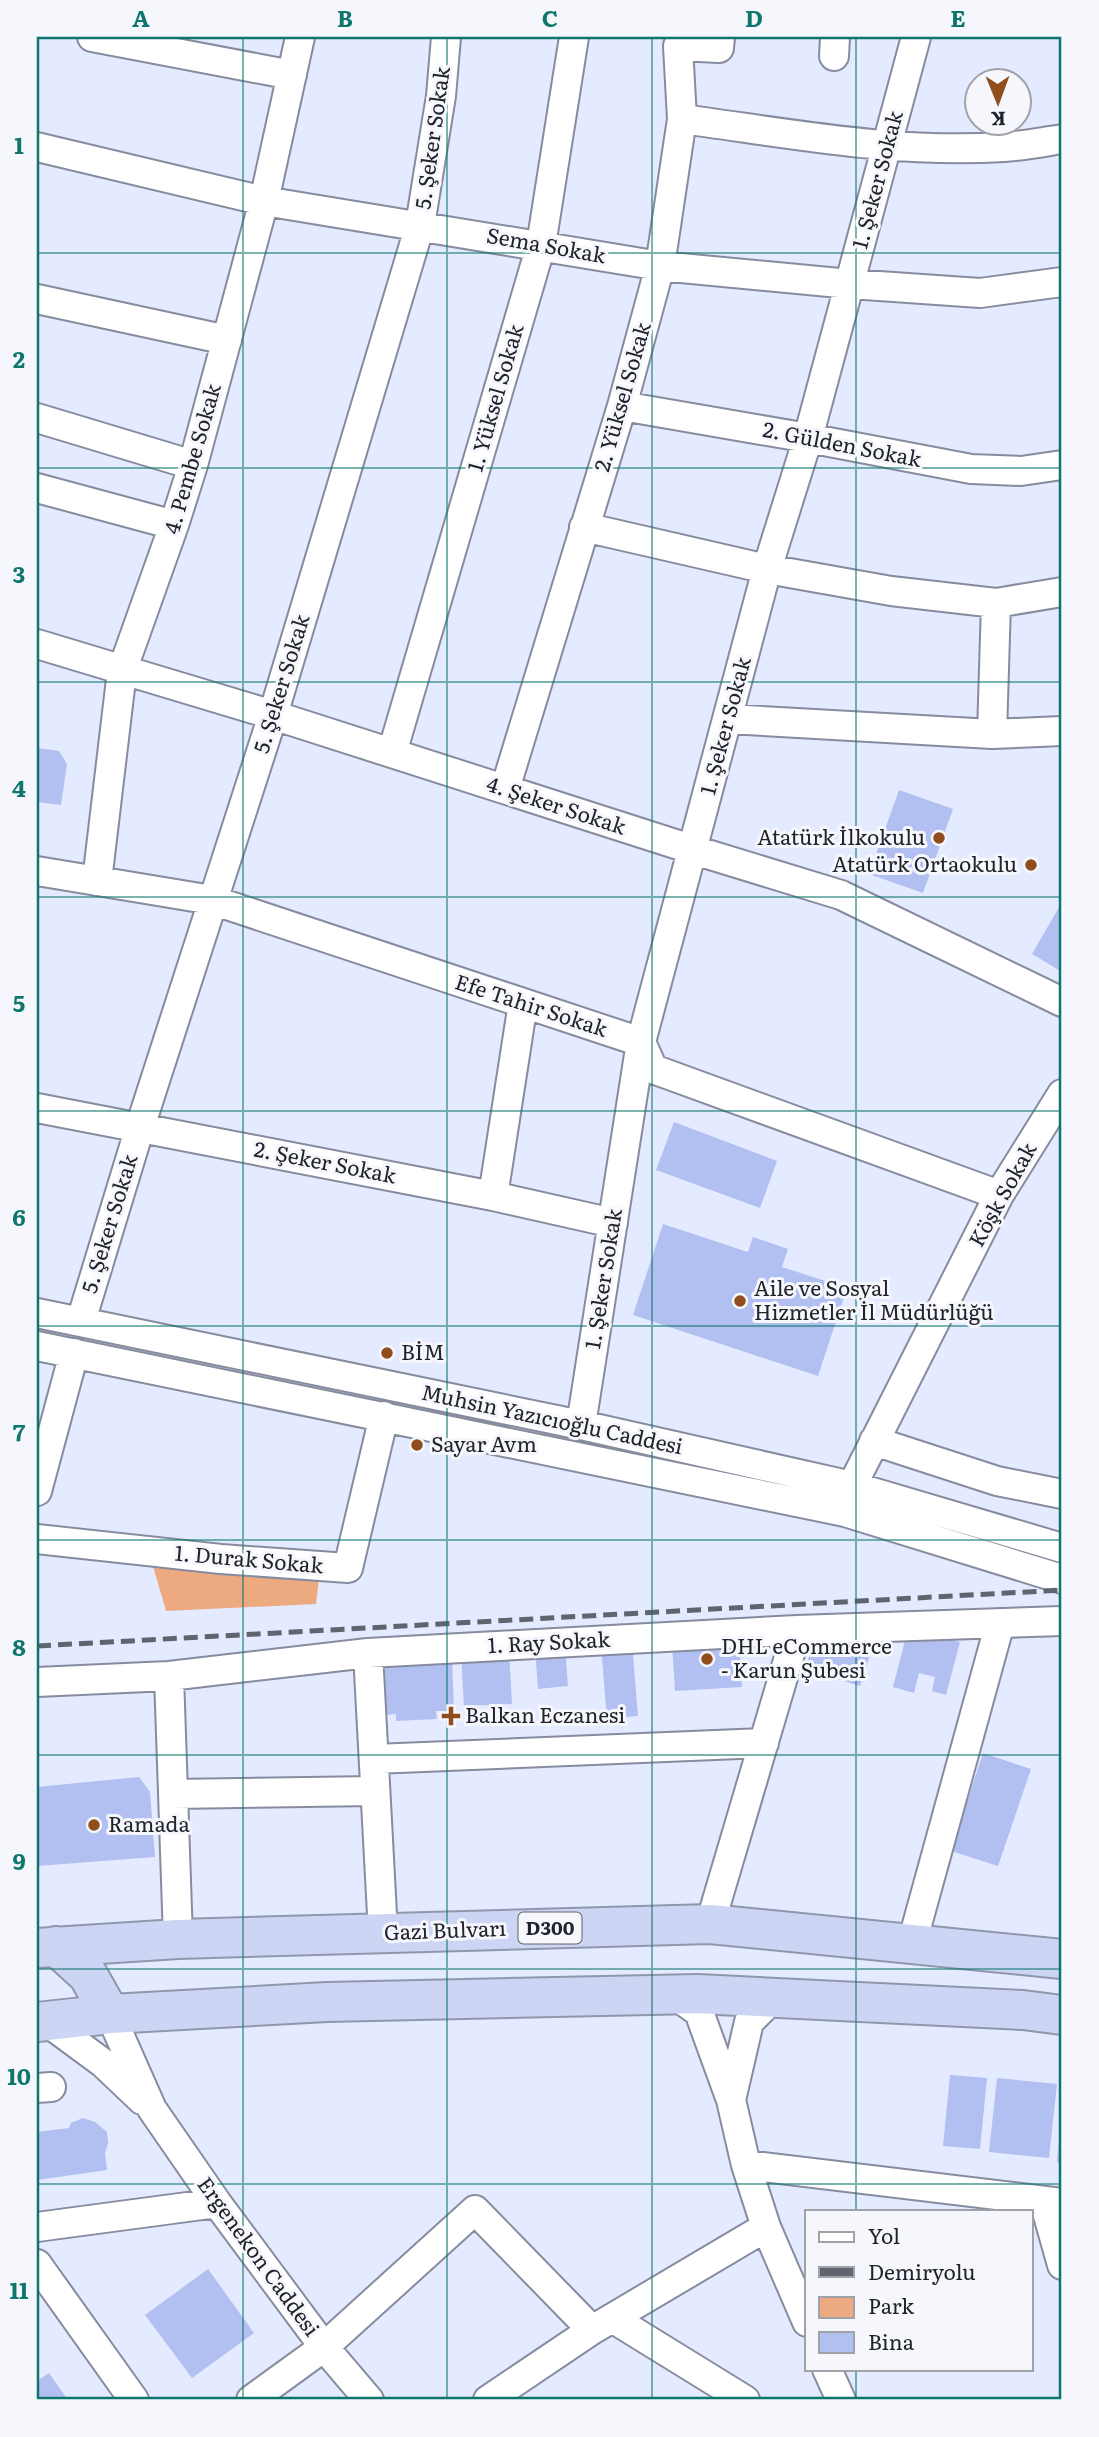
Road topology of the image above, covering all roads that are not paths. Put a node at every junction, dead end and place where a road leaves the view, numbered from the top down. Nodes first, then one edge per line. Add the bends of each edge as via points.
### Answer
1 (92, 37) edge
2 (300, 37) edge
3 (446, 37) edge
4 (574, 37) edge
5 (720, 37) edge
6 (916, 37) edge
7 (677, 41) edge
8 (292, 75) junction
9 (682, 119) junction
10 (1062, 139) edge
11 (888, 146) junction
12 (37, 147) edge
13 (264, 201) junction
14 (420, 225) junction
15 (541, 245) junction
16 (660, 266) junction
17 (1062, 282) edge
18 (850, 284) junction
19 (37, 299) edge
20 (227, 340) junction
21 (622, 406) junction
22 (37, 418) edge
23 (808, 438) junction
24 (193, 465) junction
25 (1062, 465) edge
26 (37, 490) edge
27 (174, 525) junction
28 (584, 527) junction
29 (767, 569) junction
30 (1062, 592) edge
31 (996, 603) junction
32 (37, 644) edge
33 (122, 671) junction
34 (274, 715) junction
35 (728, 719) junction
36 (1062, 731) edge
37 (992, 734) junction
38 (392, 754) junction
39 (505, 789) junction
40 (694, 850) junction
41 (37, 871) edge
42 (97, 881) junction
43 (212, 901) junction
44 (1062, 1002) edge
45 (523, 1003) junction
46 (641, 1042) junction
47 (1062, 1094) edge
48 (37, 1108) edge
49 (140, 1127) junction
50 (999, 1195) junction
51 (493, 1196) junction
52 (613, 1223) junction
53 (37, 1313) edge
54 (80, 1321) junction
55 (37, 1346) edge
56 (74, 1353) junction
57 (384, 1416) junction
58 (581, 1425) junction
59 (874, 1441) junction
60 (37, 1491) edge
61 (1062, 1494) edge
62 (849, 1499) junction
63 (37, 1539) edge
64 (1062, 1548) edge
65 (1062, 1579) edge
66 (1062, 1621) edge
67 (1000, 1623) junction
68 (797, 1630) junction
69 (368, 1653) junction
70 (169, 1676) junction
71 (37, 1682) edge
72 (764, 1743) junction
73 (374, 1759) junction
74 (375, 1791) junction
75 (173, 1794) junction
76 (710, 1924) junction
77 (383, 1933) junction
78 (178, 1939) junction
79 (912, 1943) junction
80 (43, 1945) edge
81 (1062, 1959) edge
82 (675, 1995) junction
83 (774, 1998) junction
84 (110, 2014) junction
85 (1062, 2015) edge
86 (40, 2020) edge
87 (731, 2100) junction
88 (152, 2109) junction
89 (746, 2165) junction
90 (1053, 2202) edge
91 (217, 2203) junction
92 (37, 2227) edge
93 (766, 2227) junction
94 (37, 2264) edge
95 (1062, 2265) edge
96 (805, 2317) edge
97 (602, 2324) junction
98 (324, 2347) junction
99 (827, 2370) edge
100 (134, 2400) edge
101 (251, 2400) edge
102 (369, 2400) edge
103 (488, 2400) edge
104 (746, 2400) edge
105 (841, 2400) edge

1 - 8 street
2 - 8 street, 4. Pembe Sokak
3 - 14 street, 5. Şeker Sokak
4 - 15 street, 1. Yüksel Sokak
5 - 7 street, 2. Yüksel Sokak via 719,48
6 - 11 street, 1. Şeker Sokak
7 - 9 street, 2. Yüksel Sokak
8 - 13 street, 4. Pembe Sokak
9 - 11 street
9 - 16 street, 2. Yüksel Sokak
10 - 11 street via 1005,147
11 - 18 street, 1. Şeker Sokak
12 - 13 street, Sema Sokak
13 - 14 street, Sema Sokak
13 - 20 street, 4. Pembe Sokak
14 - 15 street, Sema Sokak
14 - 34 street, 5. Şeker Sokak
15 - 16 street, Sema Sokak
15 - 38 street, 1. Yüksel Sokak
16 - 18 street, Sema Sokak
16 - 21 street, 2. Yüksel Sokak
17 - 18 street, Sema Sokak via 980,293
18 - 23 street, 1. Şeker Sokak
19 - 20 street
20 - 24 street, 4. Pembe Sokak
21 - 23 street, 2. Gülden Sokak
21 - 28 street, 2. Yüksel Sokak
22 - 24 street
23 - 25 street, 2. Gülden Sokak via 971,469 1021,471
23 - 29 street, 1. Şeker Sokak
24 - 27 street, 4. Pembe Sokak
26 - 27 street
27 - 33 street, 4. Pembe Sokak
28 - 29 street
28 - 39 street, 2. Yüksel Sokak
29 - 31 street via 891,591
29 - 35 street, 1. Şeker Sokak
30 - 31 street
31 - 37 street
32 - 33 street, 4. Şeker Sokak
33 - 34 street, 4. Şeker Sokak
33 - 42 street, 4. Pembe Sokak
34 - 38 street, 4. Şeker Sokak
34 - 43 street, 5. Şeker Sokak
35 - 37 street
35 - 40 street, 1. Şeker Sokak
36 - 37 street
38 - 39 street, 4. Şeker Sokak
39 - 40 street, 4. Şeker Sokak
40 - 44 street, 4. Şeker Sokak via 841,895
40 - 46 street, 1. Şeker Sokak
41 - 42 street, Efe Tahir Sokak
42 - 43 street, Efe Tahir Sokak
43 - 45 street, Efe Tahir Sokak
43 - 49 street, 5. Şeker Sokak
45 - 46 street, Efe Tahir Sokak
45 - 51 street
46 - 50 street via 653,1069
46 - 52 street, 1. Şeker Sokak
47 - 50 street, Köşk Sokak
48 - 49 street, 2. Şeker Sokak
49 - 51 street, 2. Şeker Sokak
49 - 54 street, 5. Şeker Sokak
50 - 59 street, Köşk Sokak
51 - 52 street, 2. Şeker Sokak
52 - 58 street, 1. Şeker Sokak
53 - 54 street, Muhsin Yazıcıoğlu Caddesi
54 - 58 street, Muhsin Yazıcıoğlu Caddesi
55 - 56 street, Muhsin Yazıcıoğlu Caddesi
56 - 57 street, Muhsin Yazıcıoğlu Caddesi
56 - 60 street
57 - 62 street, Muhsin Yazıcıoğlu Caddesi
57 - 63 street, 1. Durak Sokak via 348,1568
58 - 62 street, Muhsin Yazıcıoğlu Caddesi
59 - 61 street via 997,1481
59 - 62 street, Köşk Sokak
62 - 64 street, Muhsin Yazıcıoğlu Caddesi
62 - 65 street, Muhsin Yazıcıoğlu Caddesi
66 - 67 street, 1. Ray Sokak
67 - 68 street, 1. Ray Sokak
67 - 79 street
68 - 69 street, 1. Ray Sokak
68 - 72 street
69 - 70 street, 1. Ray Sokak
69 - 73 street
70 - 71 street, 1. Ray Sokak
70 - 75 street
72 - 73 street
72 - 76 street
73 - 74 street
74 - 75 street
74 - 77 street
75 - 78 street
76 - 77 highway, Gazi Bulvarı / D300
76 - 79 highway, Gazi Bulvarı / D300
77 - 78 highway, Gazi Bulvarı / D300
78 - 80 highway, Gazi Bulvarı / D300
79 - 81 highway, Gazi Bulvarı / D300
80 - 84 highway via 88,1975
82 - 83 highway
82 - 84 highway via 327,2003
82 - 87 street via 699,2012
83 - 85 highway
83 - 87 street via 748,2022
84 - 86 highway
84 - 88 street
86 - 88 street via 103,2063
87 - 89 street
88 - 91 street, Ergenekon Caddesi
89 - 90 street
89 - 93 street
90 - 95 street
91 - 92 street
91 - 98 street, Ergenekon Caddesi
93 - 96 street
93 - 97 street
94 - 100 street
97 - 98 street via 475,2210
97 - 103 street
97 - 104 street
98 - 101 street
98 - 102 street, Ergenekon Caddesi
99 - 105 street

